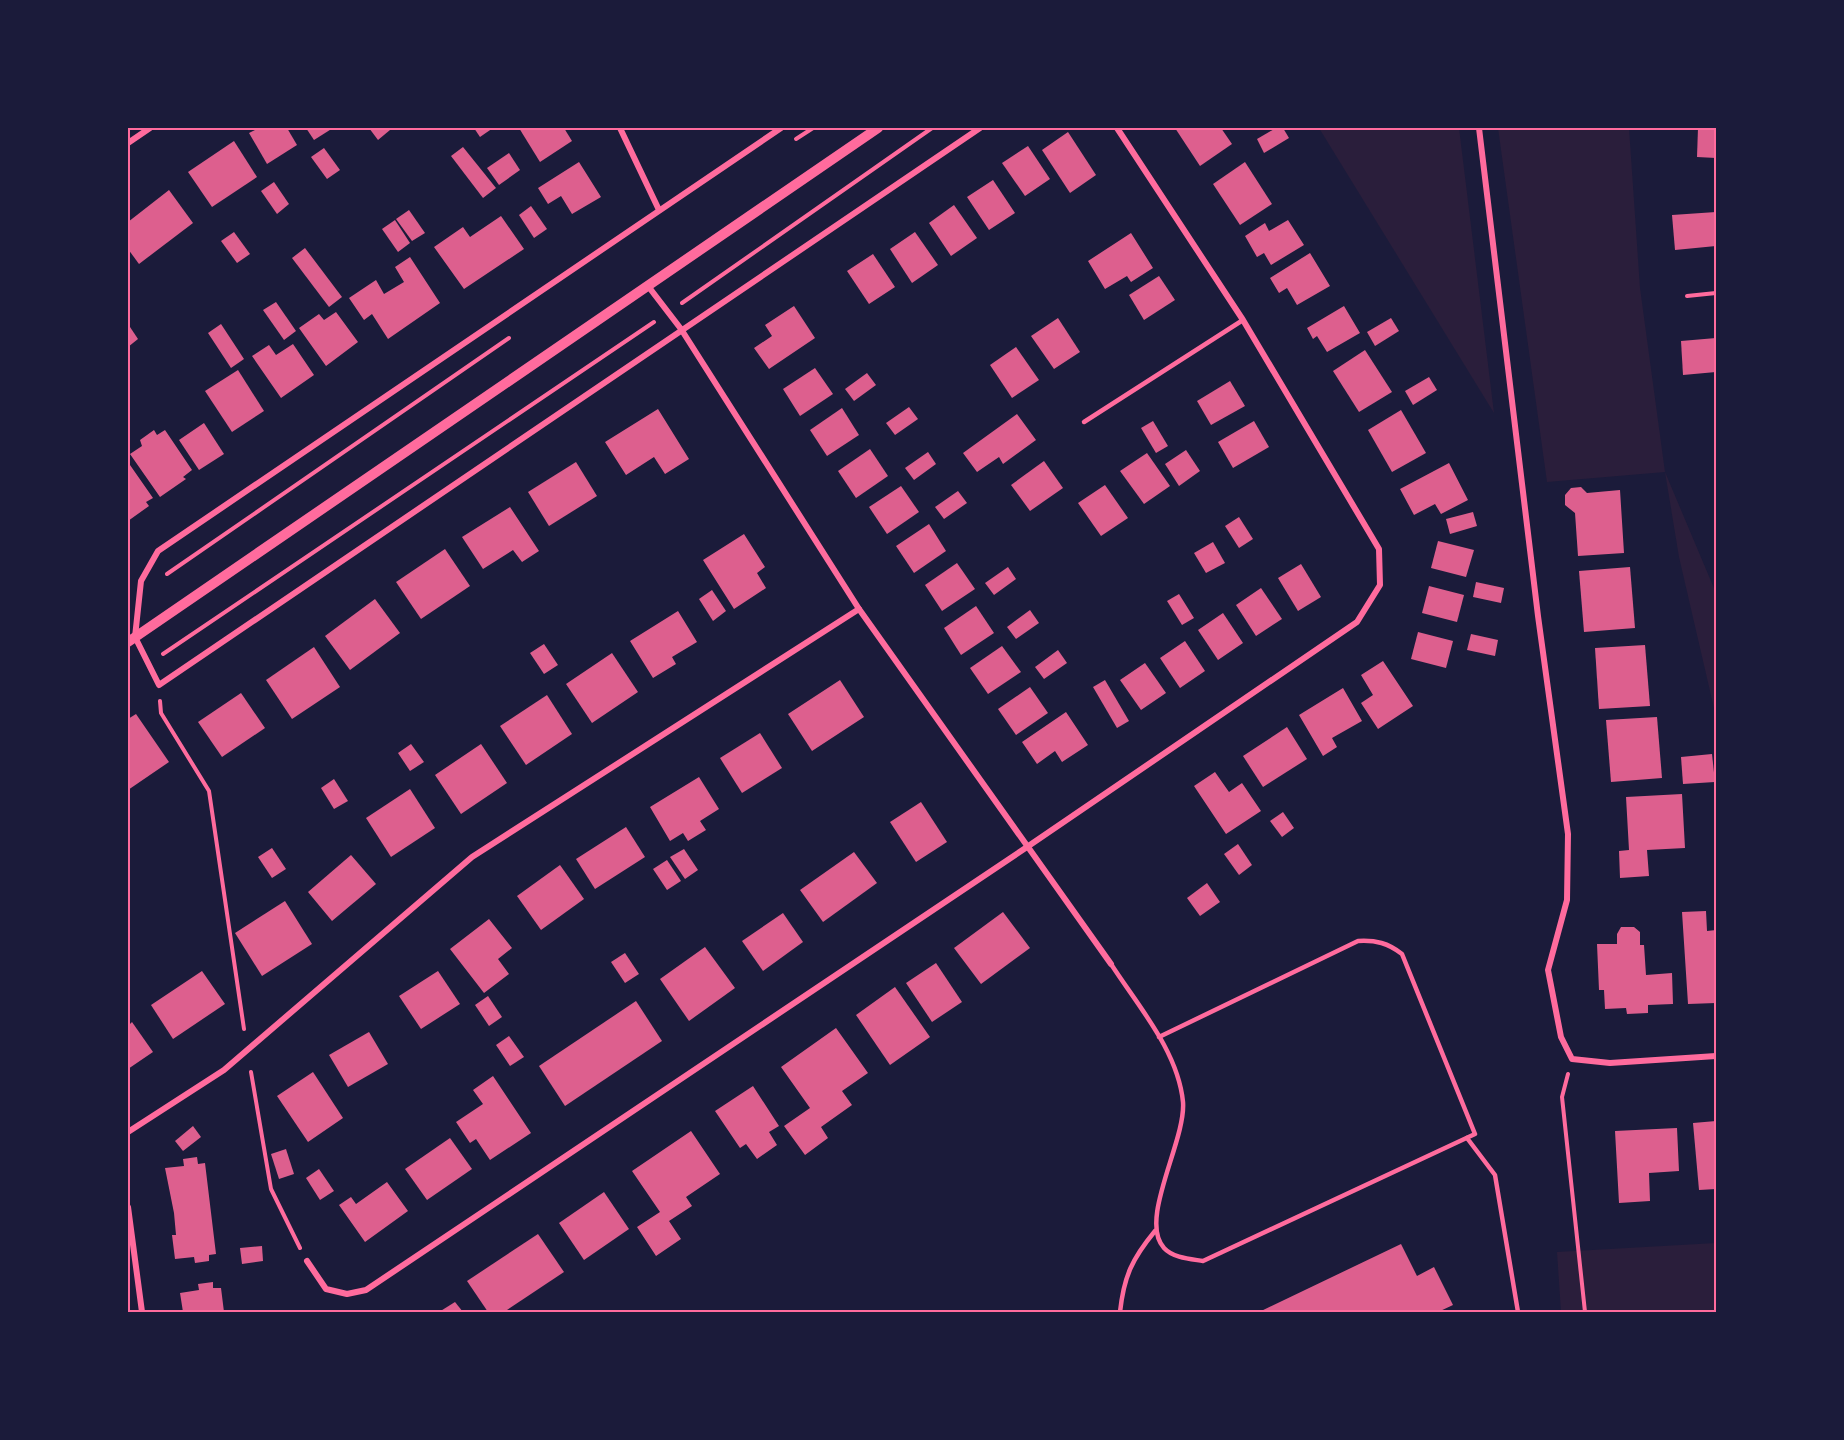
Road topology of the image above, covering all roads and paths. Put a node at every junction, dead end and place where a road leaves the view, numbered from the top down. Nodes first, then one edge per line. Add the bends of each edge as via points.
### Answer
1 (150, 128) edge
2 (620, 128) edge
3 (781, 128) edge
4 (813, 128) edge
5 (879, 128) edge
6 (932, 128) edge
7 (980, 128) edge
8 (1117, 128) edge
9 (1479, 128) edge
10 (128, 143) edge
11 (789, 144) dead end
12 (659, 210) junction
13 (648, 286) junction
14 (1716, 293) edge
15 (1687, 296) dead end
16 (669, 312) junction
17 (1243, 320) junction
18 (681, 329) junction
19 (511, 336) dead end
20 (1084, 422) dead end
21 (139, 594) junction
22 (860, 609) junction
23 (131, 640) edge
24 (147, 665) junction
25 (159, 686) junction
26 (1027, 848) junction
27 (1111, 964) joint
28 (1159, 1037) junction
29 (247, 1051) junction
30 (1716, 1056) edge
31 (1572, 1059) junction
32 (128, 1132) edge
33 (1467, 1138) junction
34 (128, 1207) edge
35 (1155, 1231) junction
36 (307, 1262) joint
37 (142, 1312) edge
38 (1120, 1312) edge
39 (1518, 1312) edge
40 (1585, 1312) edge

1 - 10 street
2 - 12 street
3 - 12 street
4 - 11 path
5 - 13 street
6 - 16 path
7 - 18 street
8 - 17 street
9 - 31 street via 1568,834 1567,900 1548,970 1561,1037
12 - 21 street via 158,551 141,581
13 - 16 street
13 - 23 street
14 - 15 path
16 - 18 street
16 - 24 path
17 - 20 lane
17 - 26 street via 1378,549 1380,585 1357,622
18 - 22 street
18 - 25 street
19 - 21 path
21 - 23 street
22 - 26 street
22 - 29 street via 472,857
23 - 24 street
24 - 25 street
25 - 29 path via 161,713 209,791
26 - 27 street
26 - 36 street via 366,1290 347,1294 326,1289
27 - 28 lane
28 - 33 lane via 1359,941 1391,945 1402,954 1474,1134
28 - 35 lane via 1177,1074 1183,1126 1155,1213
29 - 32 street
29 - 36 path via 271,1189
30 - 31 street via 1610,1063
31 - 40 path via 1562,1097
33 - 35 lane via 1203,1261 1183,1258 1164,1248
33 - 39 lane via 1495,1175
34 - 37 street
35 - 38 lane via 1135,1256 1122,1291

